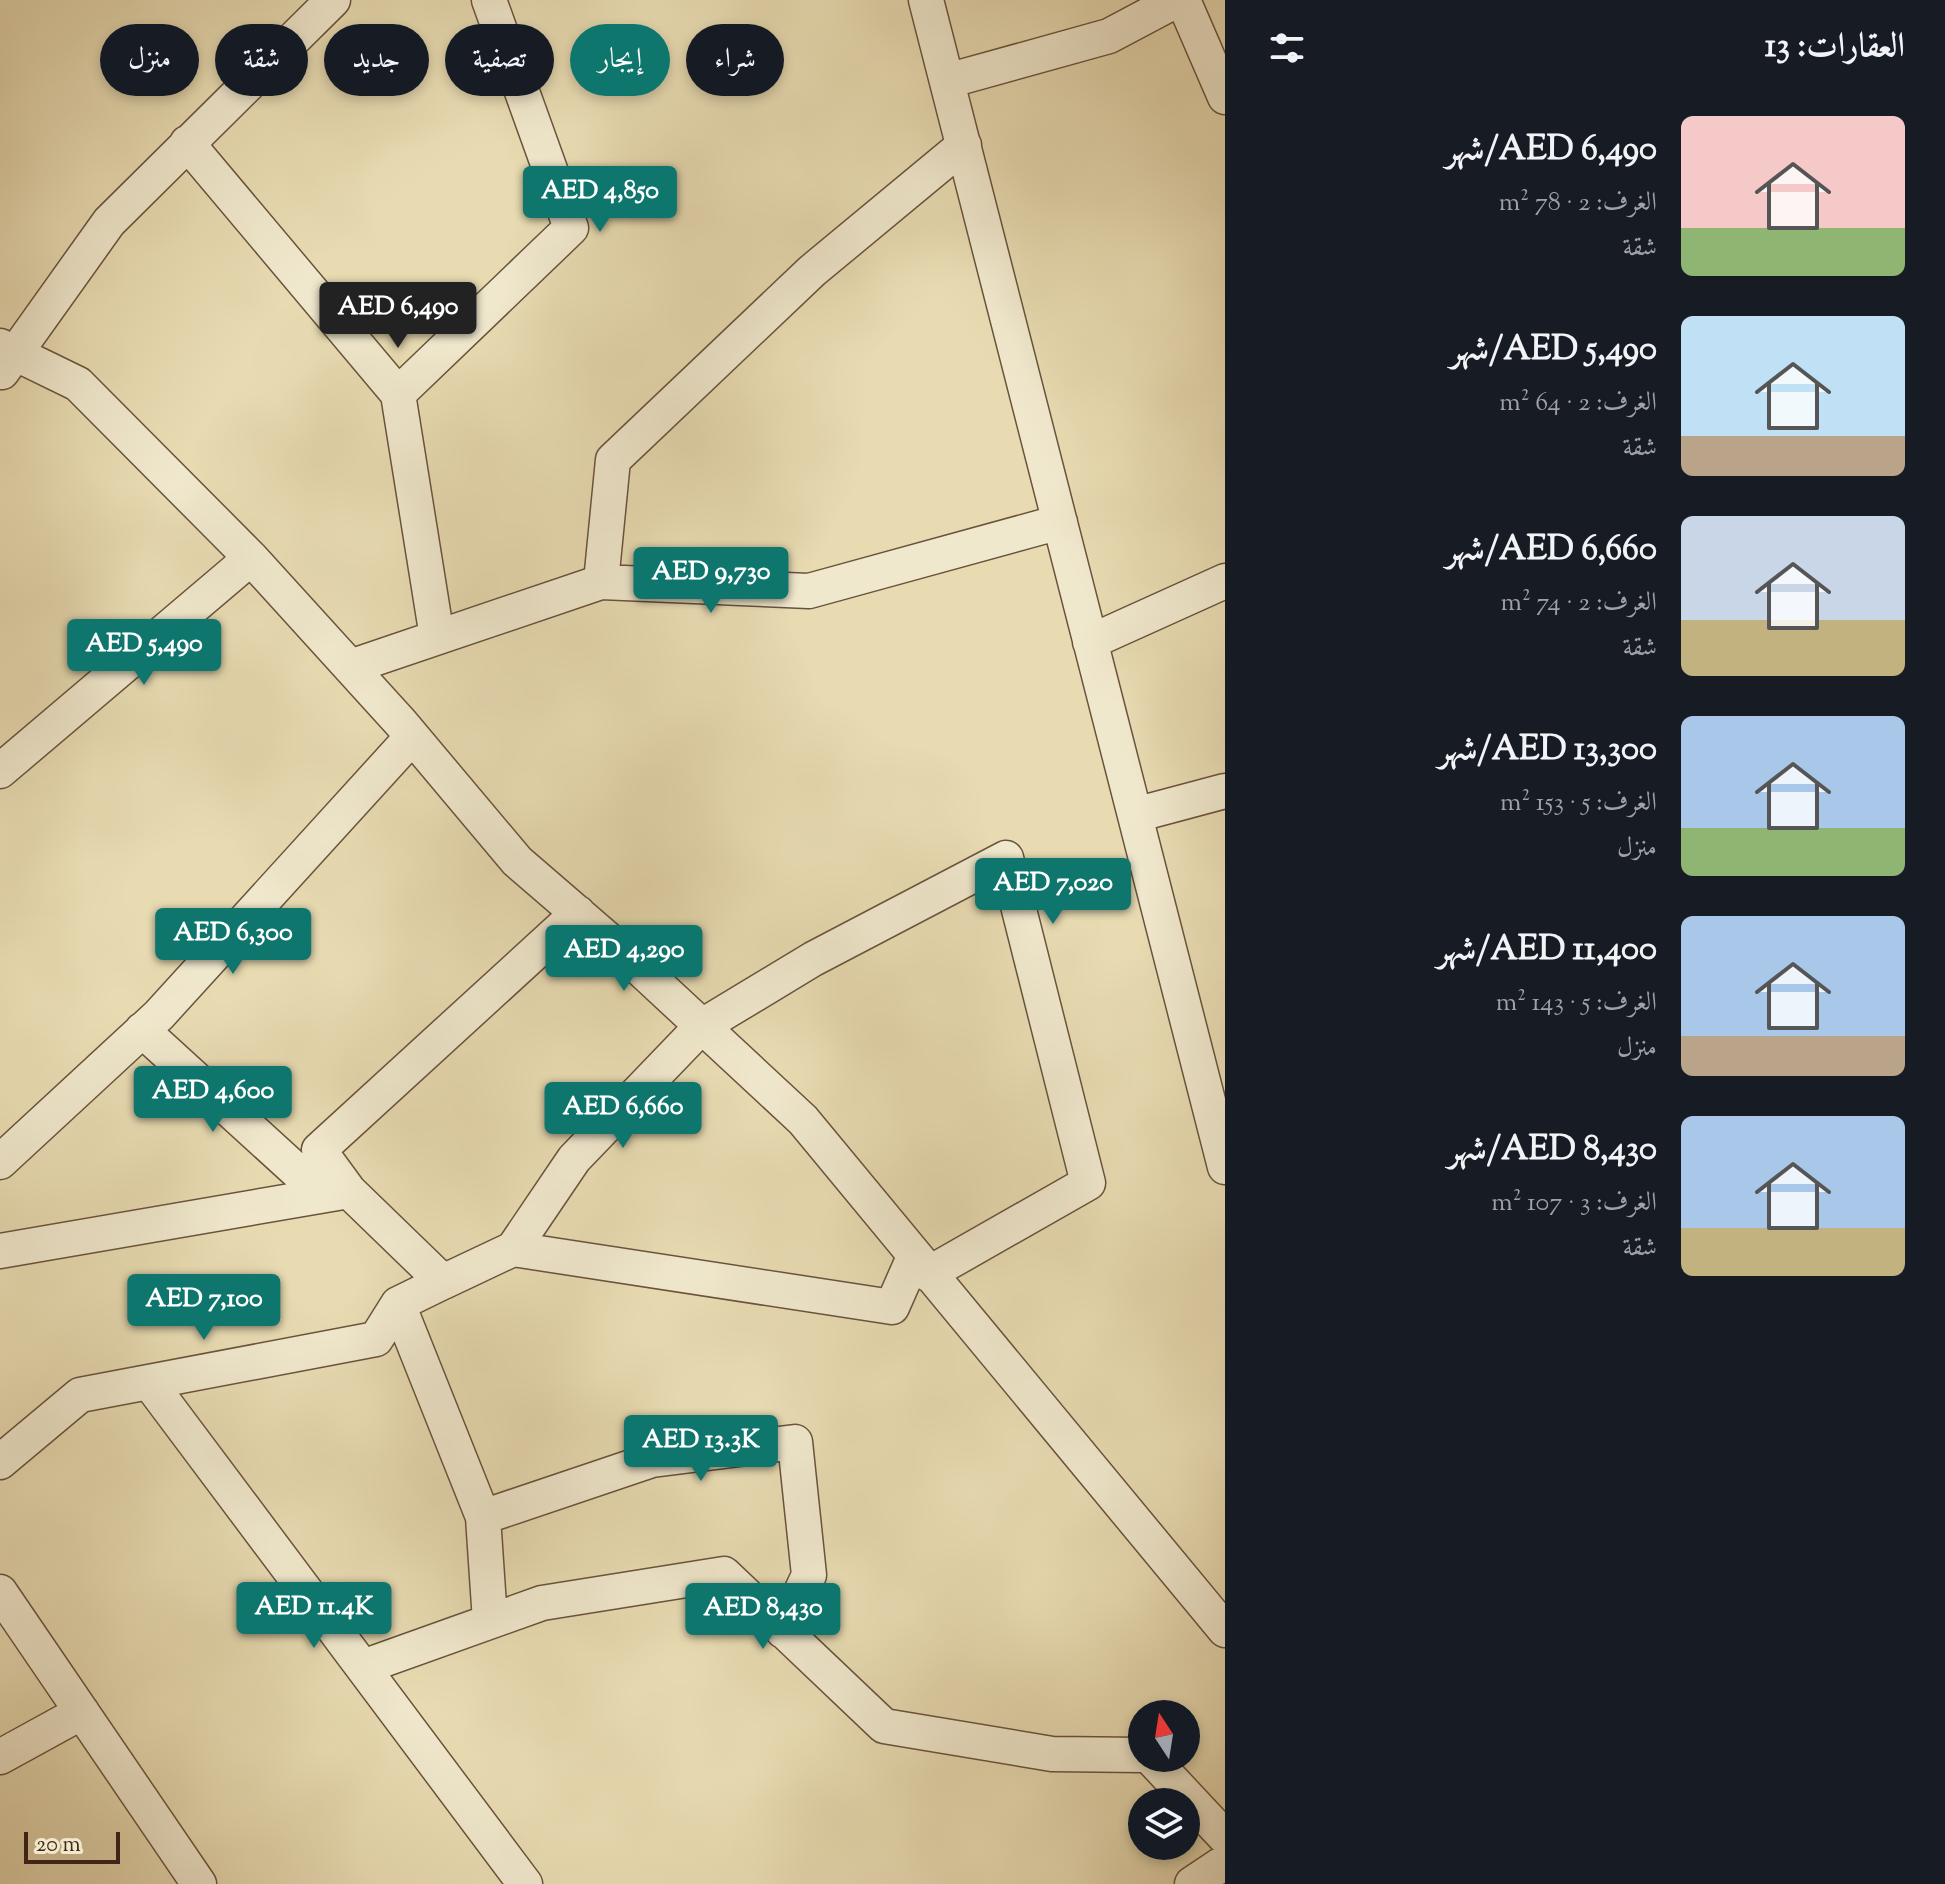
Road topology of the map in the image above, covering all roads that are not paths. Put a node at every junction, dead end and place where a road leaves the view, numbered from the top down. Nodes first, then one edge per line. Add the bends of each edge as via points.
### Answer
1 (333, 0) edge
2 (489, 0) edge
3 (926, 0) edge
4 (1177, 0) edge
5 (1183, 0) edge
6 (947, 81) junction
7 (1225, 97) edge
8 (187, 143) junction
9 (964, 145) junction
10 (5, 358) edge
11 (398, 394) junction
12 (1060, 522) junction
13 (251, 558) junction
14 (1225, 581) edge
15 (601, 582) junction
16 (437, 637) junction
17 (1090, 642) junction
18 (350, 667) junction
19 (412, 737) junction
20 (0, 771) edge
21 (1225, 791) edge
22 (1135, 815) junction
23 (578, 913) junction
24 (702, 1026) junction
25 (142, 1030) junction
26 (0, 1162) edge
27 (1225, 1167) edge
28 (336, 1193) junction
29 (513, 1249) junction
30 (0, 1251) edge
31 (921, 1265) junction
32 (443, 1282) junction
33 (398, 1304) junction
34 (149, 1382) junction
35 (0, 1462) edge
36 (483, 1517) junction
37 (0, 1592) edge
38 (490, 1621) junction
39 (1225, 1630) edge
40 (783, 1631) junction
41 (363, 1667) junction
42 (82, 1712) junction
43 (1128, 1755) edge
44 (0, 1757) edge
45 (1164, 1772) edge
46 (1225, 1837) edge
47 (1225, 1862) edge
48 (197, 1883) edge
49 (525, 1884) edge
50 (1192, 1884) edge

1 - 8 street
2 - 11 street via 571,228
3 - 6 street
4 - 6 street via 1109,36
5 - 7 street
6 - 9 street
8 - 10 street via 109,222
8 - 11 street
9 - 12 street
9 - 15 street via 812,271 613,460
10 - 13 street via 78,384
11 - 16 street
12 - 15 street via 809,591
12 - 17 street
13 - 18 street
13 - 20 street
14 - 17 street
15 - 16 street
16 - 18 street
17 - 22 street
18 - 19 street
19 - 23 street via 517,861
19 - 25 street
21 - 22 street
22 - 27 street
23 - 24 street
23 - 28 street via 319,1150
24 - 29 street via 574,1159
24 - 31 street via 803,1120
24 - 31 street via 813,959 1006,858 1088,1183
25 - 26 street
25 - 28 street
28 - 30 street
28 - 32 street
29 - 31 street via 892,1307
29 - 32 street
31 - 39 street
32 - 33 street
33 - 34 street via 376,1339
33 - 36 street
34 - 35 street via 80,1395
34 - 41 street
36 - 38 street
36 - 40 street via 652,1460 795,1442 809,1575
37 - 42 street
38 - 40 street via 542,1603 724,1574
38 - 41 street
40 - 43 street via 884,1726 1052,1754
41 - 49 street
42 - 44 street
42 - 48 street
45 - 46 street
47 - 50 street

